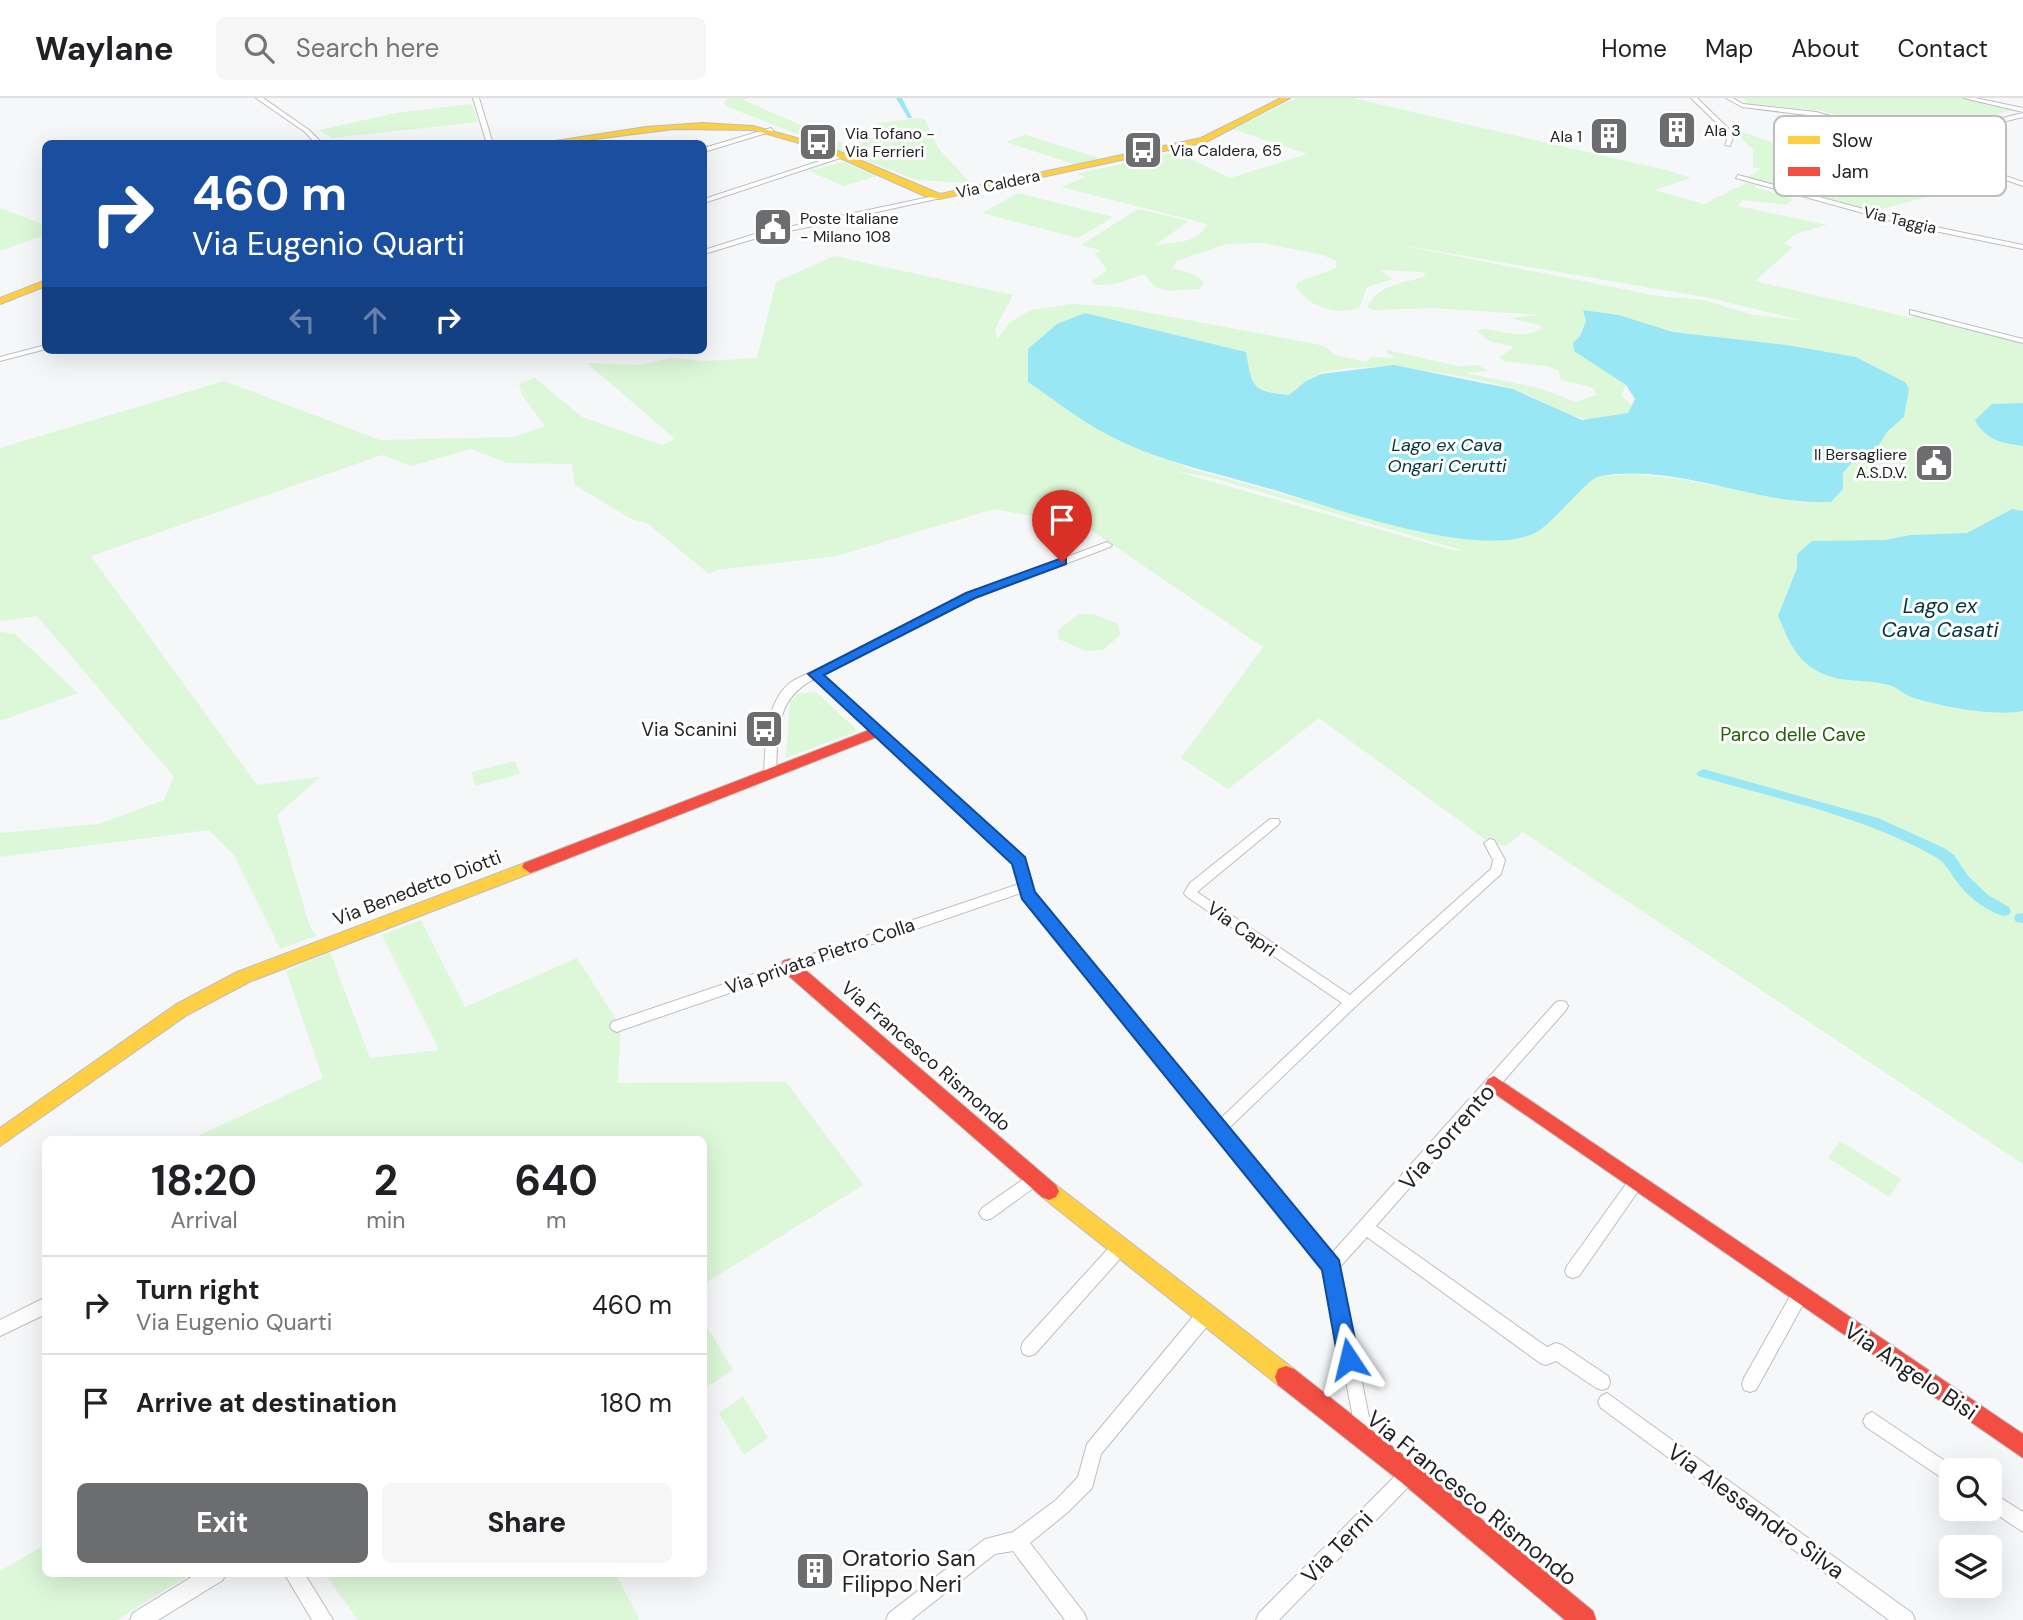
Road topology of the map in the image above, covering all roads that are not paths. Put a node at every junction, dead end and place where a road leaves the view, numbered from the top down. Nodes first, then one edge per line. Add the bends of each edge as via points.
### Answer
1 (258, 98) edge
2 (476, 98) edge
3 (1286, 98) edge
4 (1694, 98) edge
5 (1729, 98) edge
6 (1967, 98) edge
7 (2023, 114) edge
8 (1823, 116) edge
9 (2006, 119) edge
10 (771, 130) junction
11 (316, 140) edge
12 (489, 140) edge
13 (578, 140) edge
14 (1728, 145) dead end
15 (707, 149) edge
16 (841, 156) junction
17 (1738, 177) dead end
18 (2006, 178) edge
19 (1008, 182) junction
20 (2023, 184) edge
21 (914, 187) junction
22 (1774, 187) edge
23 (1808, 196) edge
24 (939, 197) junction
25 (707, 200) edge
26 (905, 204) junction
27 (2023, 247) edge
28 (707, 252) edge
29 (42, 285) edge
30 (0, 301) edge
31 (1913, 312) dead end
32 (2023, 341) edge
33 (42, 348) edge
34 (0, 359) edge
35 (1107, 545) dead end
36 (815, 674) junction
37 (877, 732) junction
38 (770, 772) junction
39 (1274, 822) dead end
40 (1490, 843) dead end
41 (1024, 887) junction
42 (789, 966) junction
43 (1351, 1002) junction
44 (1561, 1006) dead end
45 (617, 1026) dead end
46 (1494, 1084) junction
47 (1220, 1128) junction
48 (0, 1138) edge
49 (1034, 1179) junction
50 (1636, 1182) junction
51 (987, 1213) dead end
52 (1367, 1228) junction
53 (1121, 1246) junction
54 (1331, 1266) junction
55 (1573, 1271) dead end
56 (1800, 1294) junction
57 (42, 1307) edge
58 (1207, 1313) junction
59 (0, 1328) edge
60 (1029, 1348) dead end
61 (1602, 1382) dead end
62 (1750, 1384) dead end
63 (1607, 1402) dead end
64 (1872, 1421) dead end
65 (1364, 1438) junction
66 (2023, 1447) edge
67 (1939, 1467) edge
68 (1409, 1474) junction
69 (2002, 1508) edge
70 (2023, 1523) edge
71 (1017, 1541) junction
72 (210, 1577) edge
73 (296, 1577) edge
74 (140, 1620) edge
75 (323, 1620) edge
76 (896, 1620) edge
77 (1077, 1620) edge
78 (1266, 1620) edge
79 (1584, 1620) edge
80 (1905, 1620) edge

1 - 11 street
2 - 12 street
3 - 19 street, Via Caldera via 1203,139
4 - 14 street via 1732,135
5 - 8 street via 1742,105
6 - 7 street
7 - 9 street
10 - 13 street via 722,126
10 - 15 street
10 - 16 street
16 - 21 street
16 - 25 street
17 - 22 street, Via Taggia
18 - 20 street
19 - 21 street
19 - 24 street, Via Caldera
21 - 24 street
21 - 26 street via 918,198
23 - 27 street, Via Taggia
24 - 26 street, Via Caldera
26 - 28 street, Via Caldera via 743,239
29 - 30 street
31 - 32 street
33 - 34 street
35 - 36 street via 971,596
36 - 37 street
36 - 38 street via 786,691 781,700
37 - 38 street, Via Benedetto Diotti
37 - 41 street via 1015,856
38 - 48 street, Via Benedetto Diotti via 232,982 181,1010
39 - 43 street, Via Capri via 1190,893
40 - 43 street via 1499,860 1497,871
41 - 42 street, Via privata Pietro Colla
41 - 47 street
42 - 45 street, Via privata Pietro Colla
42 - 49 street, Via Francesco Rismondo
43 - 47 street
44 - 46 street, Via Sorrento
46 - 50 street, Via Angelo Bisi
46 - 52 street, Via Sorrento
47 - 54 street
49 - 51 street
49 - 53 street, Via Francesco Rismondo
50 - 55 street
50 - 56 street, Via Angelo Bisi
52 - 54 street, Via Sorrento
52 - 61 street via 1546,1357 1556,1351
53 - 58 street, Via Francesco Rismondo
53 - 60 street
54 - 65 street
56 - 62 street
56 - 66 street, Via Angelo Bisi
57 - 59 street
58 - 65 street, Via Francesco Rismondo
58 - 71 street via 1093,1450 1086,1482
63 - 80 street, Via Alessandro Silva
64 - 67 street
65 - 68 street, Via Francesco Rismondo
68 - 78 street, Via Terni
68 - 79 street, Via Francesco Rismondo
69 - 70 street
71 - 76 street via 991,1545
71 - 77 street
72 - 74 street
73 - 75 street

